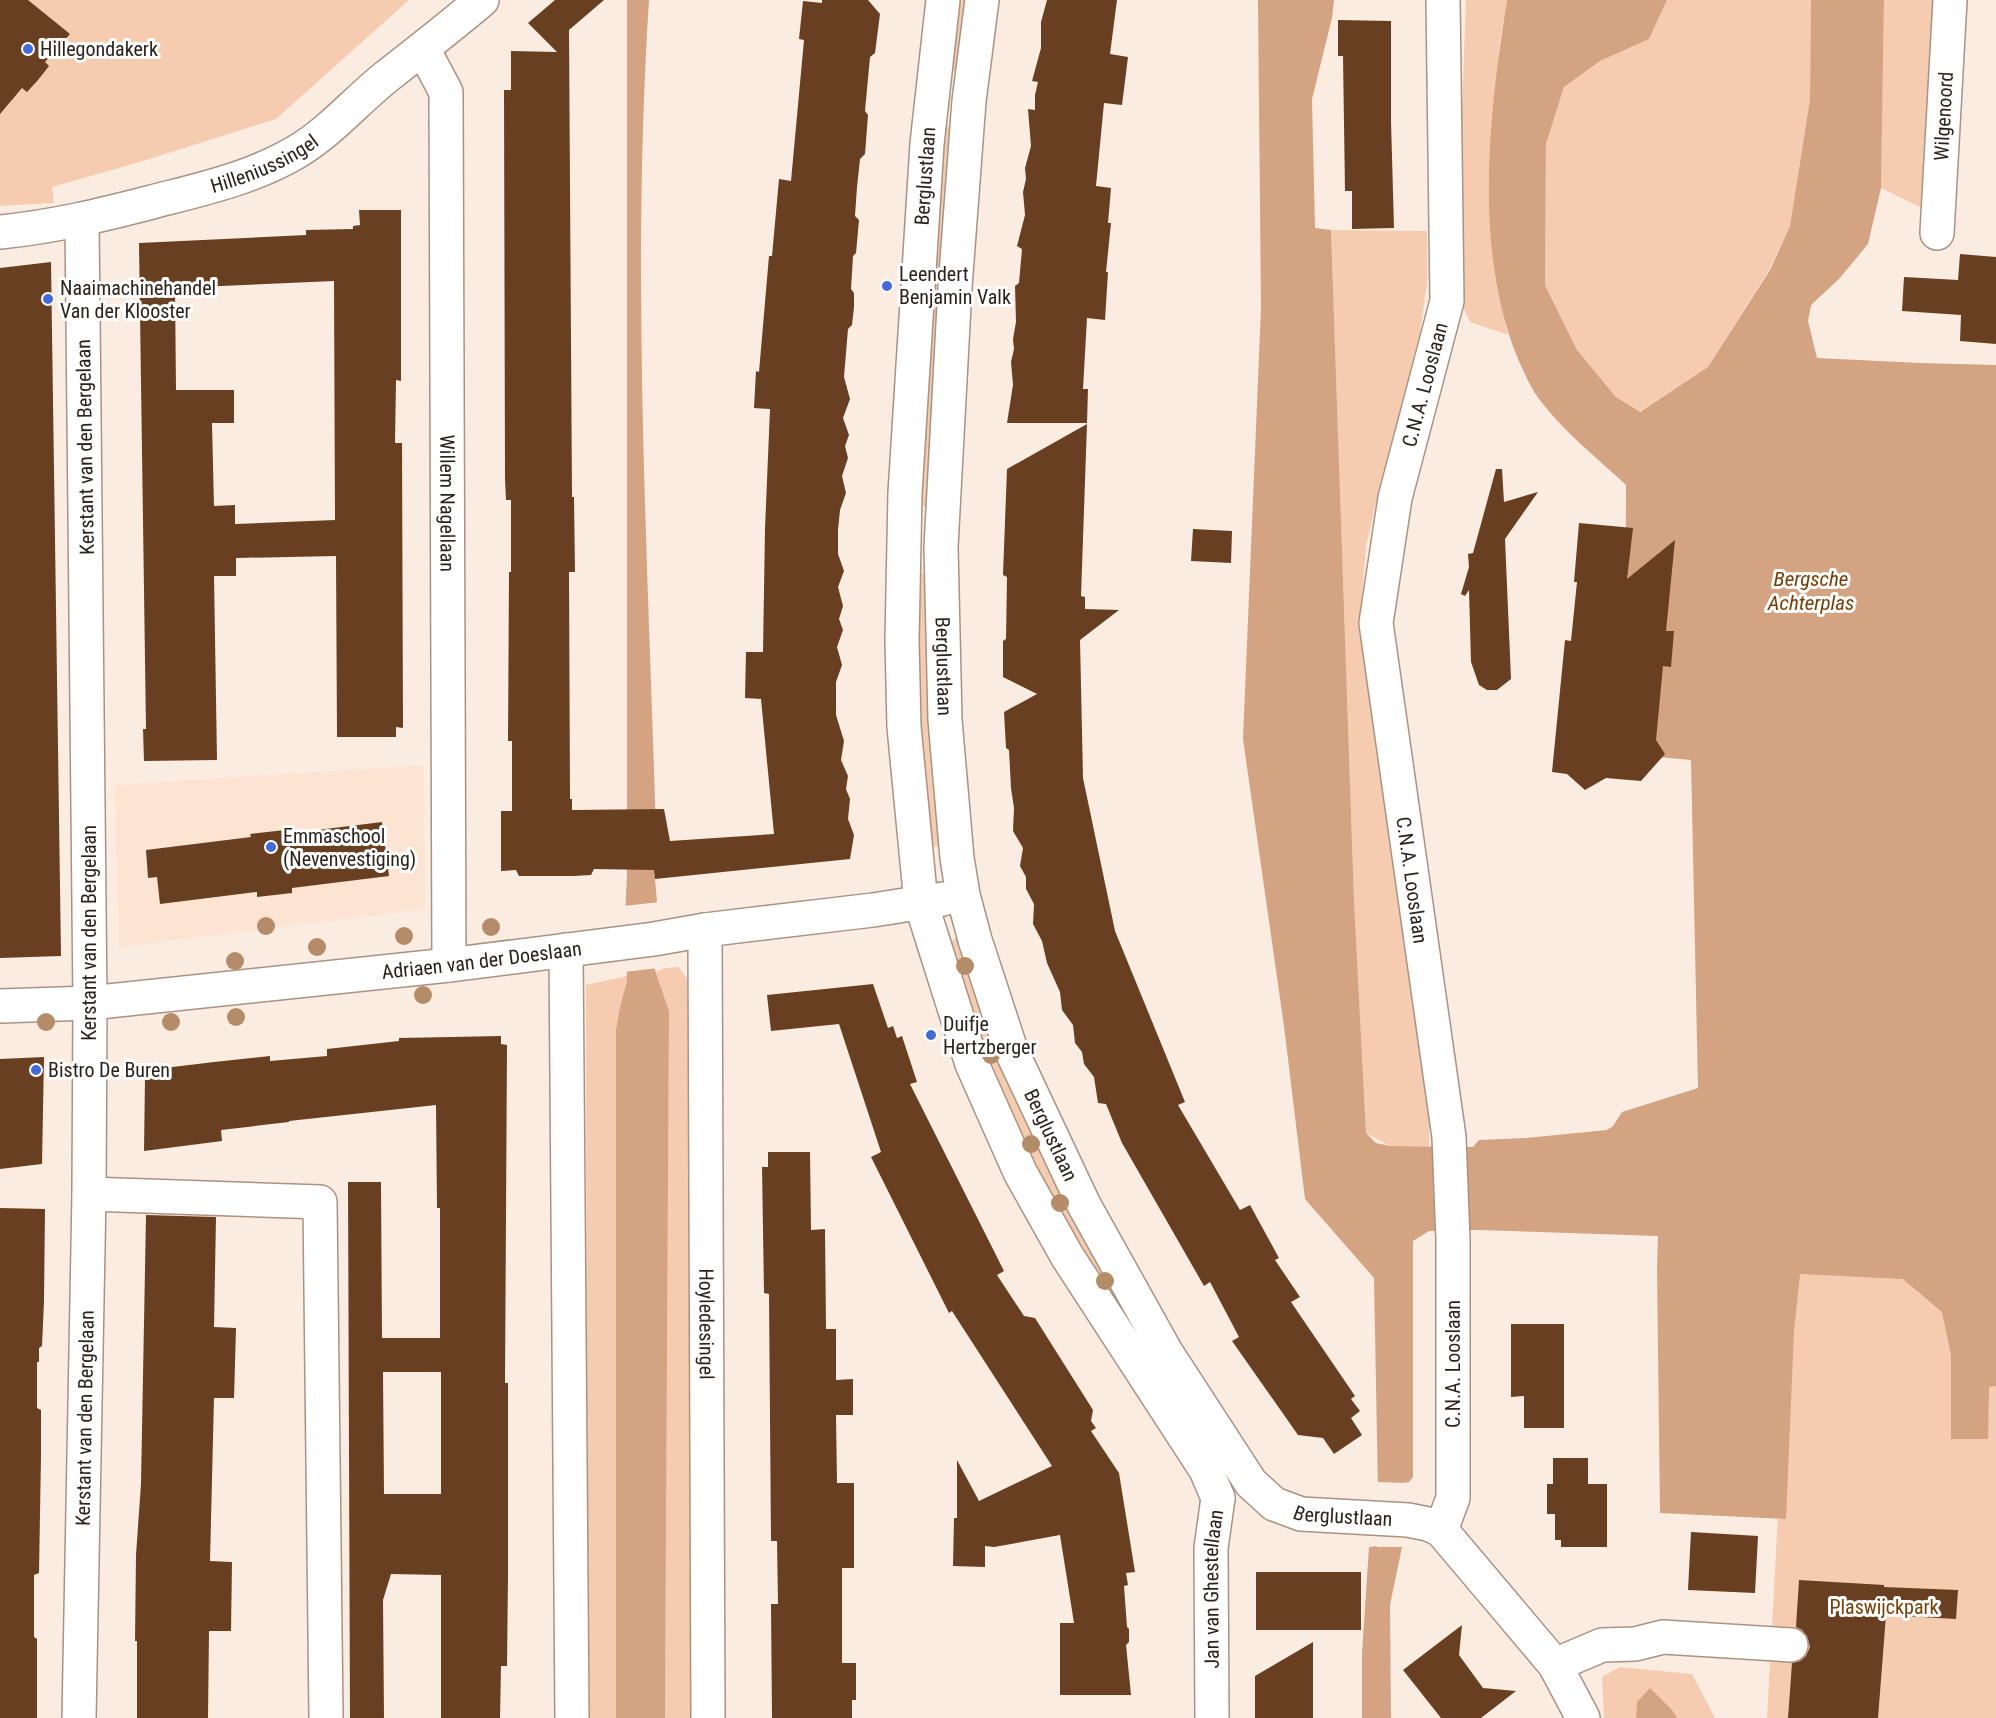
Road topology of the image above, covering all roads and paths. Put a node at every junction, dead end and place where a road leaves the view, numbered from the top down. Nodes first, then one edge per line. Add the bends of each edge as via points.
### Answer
1 (482, 0) edge
2 (943, 0) edge
3 (982, 0) edge
4 (1443, 0) edge
5 (1950, 0) edge
6 (423, 49) junction
7 (932, 97) junction
8 (969, 101) junction
9 (82, 220) junction
10 (0, 232) edge
11 (1937, 233) dead end
12 (904, 543) junction
13 (940, 547) junction
14 (963, 895) junction
15 (921, 903) junction
16 (705, 930) junction
17 (566, 950) junction
18 (449, 965) junction
19 (90, 1003) junction
20 (0, 1006) edge
21 (89, 1194) junction
22 (1251, 1483) junction
23 (1218, 1498) junction
24 (1441, 1530) junction
25 (1791, 1645) dead end
26 (1555, 1665) junction
27 (79, 1718) edge
28 (326, 1718) edge
29 (572, 1718) edge
30 (708, 1718) edge
31 (1212, 1718) edge
32 (1583, 1718) edge

1 - 6 street, Hilleniussingel
2 - 7 street, Berglustlaan
3 - 8 street, Berglustlaan
4 - 24 street, C.N.A. Looslaan via 1447,301 1395,498 1376,623 1449,1137 1453,1498
5 - 11 street, Wilgenoord
6 - 9 street, Hilleniussingel via 319,137 279,161 222,184
6 - 18 street, Willem Nagellaan via 446,92
7 - 8 street
7 - 12 street, Berglustlaan
8 - 13 street, Berglustlaan
9 - 10 street, Hilleniussingel
9 - 19 street, Kerstant van den Bergelaan
12 - 13 street
12 - 15 street, Berglustlaan via 904,727
13 - 14 street, Berglustlaan via 945,720
14 - 15 street, Adriaen van der Doeslaan
14 - 22 street, Berglustlaan via 1011,1050 1084,1205 1166,1352
15 - 16 street, Adriaen van der Doeslaan
15 - 23 street, Berglustlaan via 972,1064 1020,1172 1067,1256 1206,1470
16 - 17 street, Adriaen van der Doeslaan
16 - 30 street, Hoyledesingel
17 - 18 street, Adriaen van der Doeslaan
17 - 29 street
18 - 19 street, Adriaen van der Doeslaan
19 - 20 street, Adriaen van der Doeslaan
19 - 21 street, Kerstant van den Bergelaan
21 - 27 street, Kerstant van den Bergelaan
21 - 28 street via 320,1202
22 - 23 street, Jan van Ghestellaan
22 - 24 street, Berglustlaan via 1274,1504 1301,1514 1393,1520 1428,1524
23 - 31 street, Jan van Ghestellaan via 1211,1548
24 - 26 street
25 - 26 street via 1663,1637 1635,1644 1602,1645
26 - 32 street

